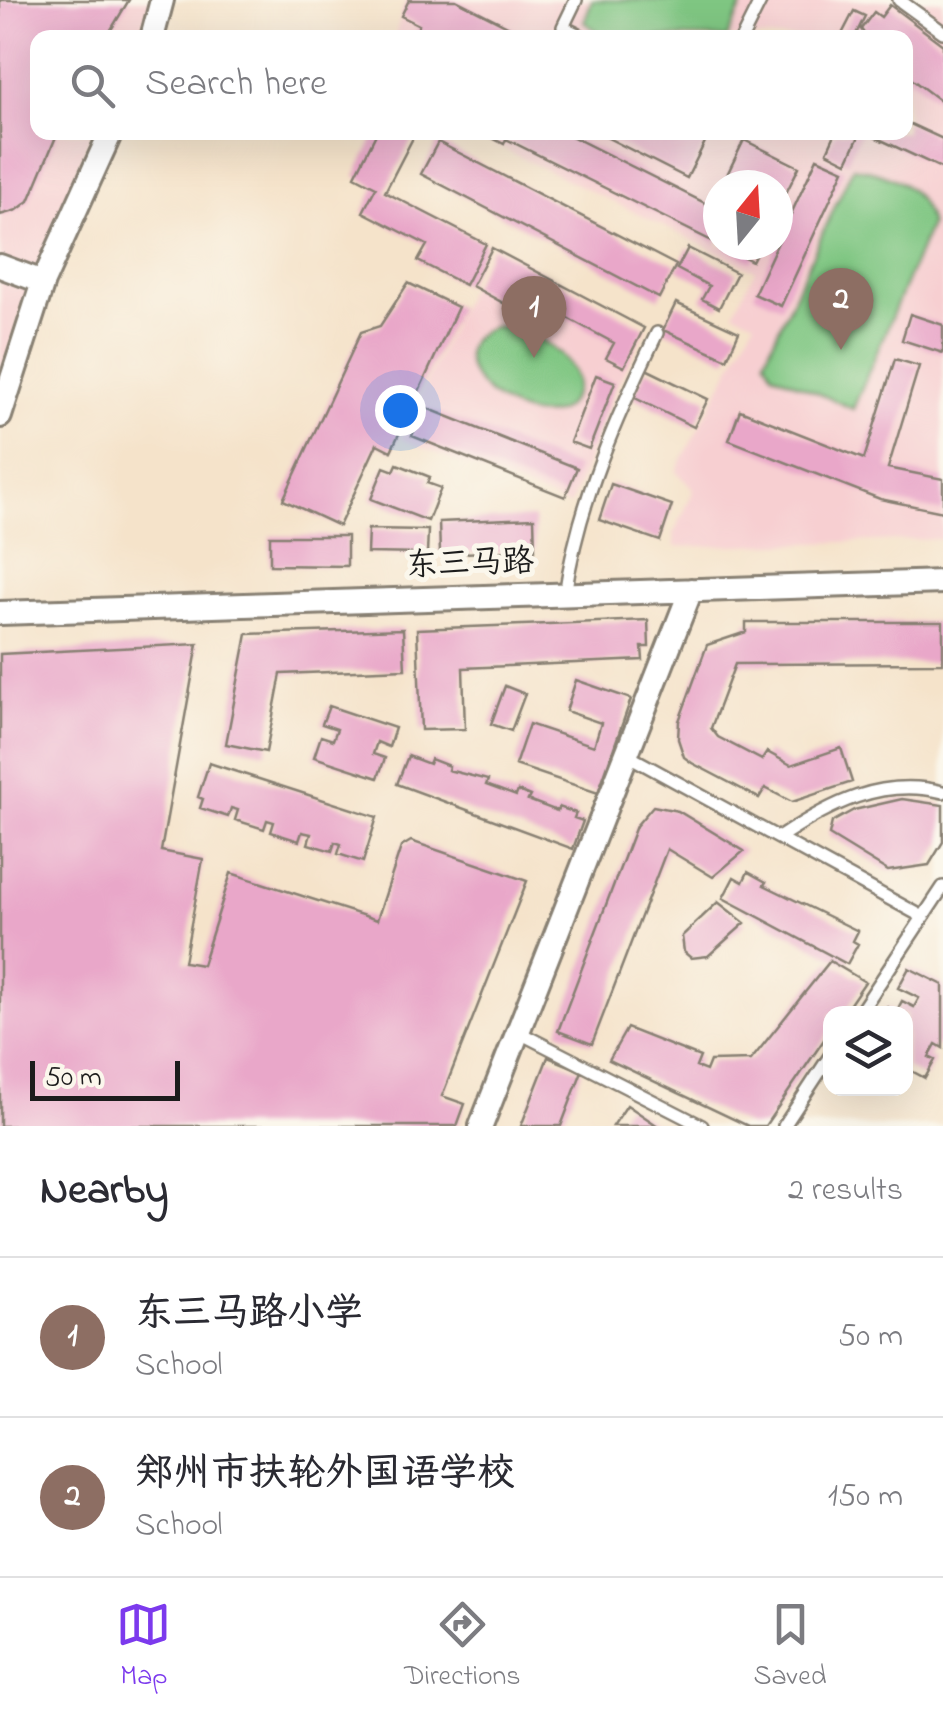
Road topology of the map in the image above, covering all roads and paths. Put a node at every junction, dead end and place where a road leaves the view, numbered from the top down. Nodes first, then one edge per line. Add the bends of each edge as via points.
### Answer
1 (162, 0) edge
2 (576, 0) edge
3 (761, 0) edge
4 (899, 0) edge
5 (154, 30) edge
6 (568, 30) edge
7 (746, 30) edge
8 (943, 32) edge
9 (107, 140) edge
10 (0, 266) edge
11 (43, 282) junction
12 (657, 333) dead end
13 (0, 416) edge
14 (943, 582) edge
15 (691, 590) junction
16 (566, 595) junction
17 (0, 614) edge
18 (627, 754) junction
19 (943, 792) edge
20 (780, 838) junction
21 (943, 886) edge
22 (923, 917) junction
23 (864, 1006) edge
24 (518, 1032) junction
25 (823, 1067) edge
26 (482, 1126) edge
27 (702, 1126) edge
28 (784, 1126) edge

1 - 5 street
2 - 6 lane via 562,27
3 - 7 lane
4 - 8 lane
9 - 11 street
10 - 11 street
11 - 13 street
12 - 16 lane via 614,423 571,555
14 - 15 street, 东三马路
15 - 16 street, 东三马路
15 - 18 street
16 - 17 street, 东三马路
18 - 20 lane
18 - 24 street
19 - 20 lane via 890,788 856,794
20 - 22 lane
21 - 22 lane
22 - 23 lane
24 - 26 street
24 - 27 lane
25 - 28 lane

